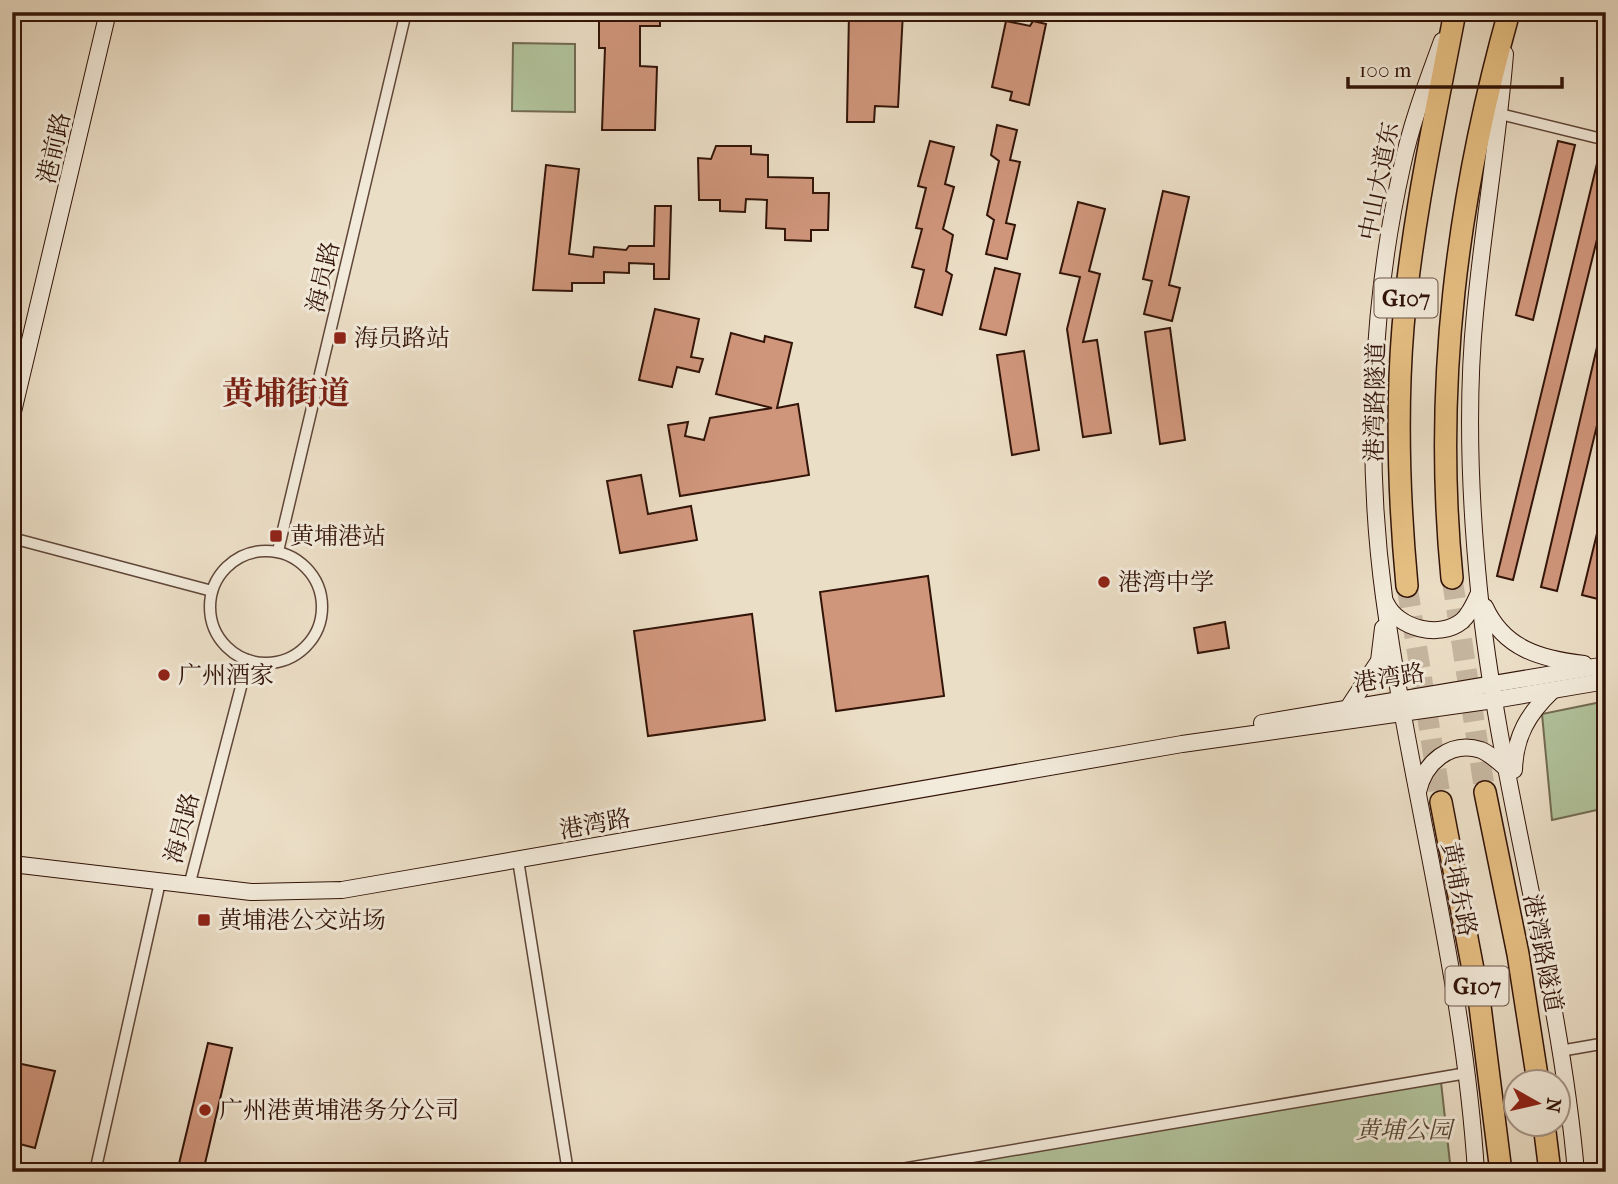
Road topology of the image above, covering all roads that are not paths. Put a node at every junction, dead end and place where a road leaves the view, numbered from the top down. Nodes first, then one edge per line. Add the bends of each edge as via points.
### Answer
1 (108, 12) edge
2 (406, 12) edge
3 (1454, 12) edge
4 (1509, 12) edge
5 (1500, 114) junction
6 (1606, 140) edge
7 (12, 416) edge
8 (12, 538) edge
9 (278, 551) junction
10 (1452, 578) tunnel mouth
11 (1407, 586) tunnel mouth
12 (212, 591) junction
13 (1480, 592) junction
14 (1384, 598) junction
15 (248, 660) junction
16 (1604, 671) edge
17 (1552, 691) junction
18 (1493, 693) junction
19 (1403, 706) junction
20 (1348, 708) junction
21 (1182, 744) junction
22 (1508, 771) junction
23 (1485, 792) tunnel mouth
24 (1513, 793) junction
25 (1418, 795) junction
26 (1441, 802) tunnel mouth
27 (518, 860) junction
28 (12, 864) edge
29 (160, 882) junction
30 (189, 886) junction
31 (1606, 1043) edge
32 (1560, 1051) junction
33 (1536, 1068) edge
34 (1467, 1073) junction
35 (1546, 1138) edge
36 (95, 1172) edge
37 (568, 1172) edge
38 (884, 1172) edge
39 (1476, 1172) edge
40 (1501, 1172) edge
41 (1550, 1172) edge
42 (1576, 1172) edge

1 - 7 street, 港前路
2 - 9 street, 海员路
3 - 11 highway, 港湾路隧道 / G107 via 1417,212 1403,328 1399,436
3 - 14 street, 中山大道东 via 1401,168 1383,293 1374,439
4 - 5 street
4 - 10 highway, G107 via 1471,168 1452,294 1445,462
5 - 6 street
5 - 13 street via 1471,379 1471,481
8 - 12 street
9 - 12 street via 245,554 229,564
9 - 15 street via 298,560 320,589 319,625 311,642 297,654 279,662
12 - 15 street via 210,615 216,633 227,648
13 - 14 street via 1462,621 1437,630 1401,621
13 - 16 street via 1492,620 1528,653
13 - 18 street
14 - 19 street, 中山大道东
14 - 20 street via 1379,661
15 - 30 street, 海员路
16 - 17 street, 港湾路
16 - 18 street, 港湾路
17 - 18 street, 港湾路
17 - 24 street via 1531,714 1518,738
18 - 19 street, 港湾路
18 - 22 street
19 - 20 street, 港湾路
19 - 21 street, 港湾路
19 - 25 street, 黄埔东路
20 - 21 street, 港湾路 via 1220,732
21 - 27 street, 港湾路
22 - 24 street
22 - 25 street via 1481,750 1455,749 1430,764 1420,780
23 - 33 highway, 港湾路隧道 / G107
24 - 32 street
25 - 34 street, 黄埔东路
26 - 40 highway, G107 via 1482,1018
27 - 30 street, 港湾路 via 328,891 251,892
27 - 37 street
28 - 29 street, 港湾路
29 - 30 street, 港湾路
29 - 36 street
31 - 32 street
32 - 42 street
34 - 38 street
34 - 39 street, 黄埔东路
35 - 41 highway

